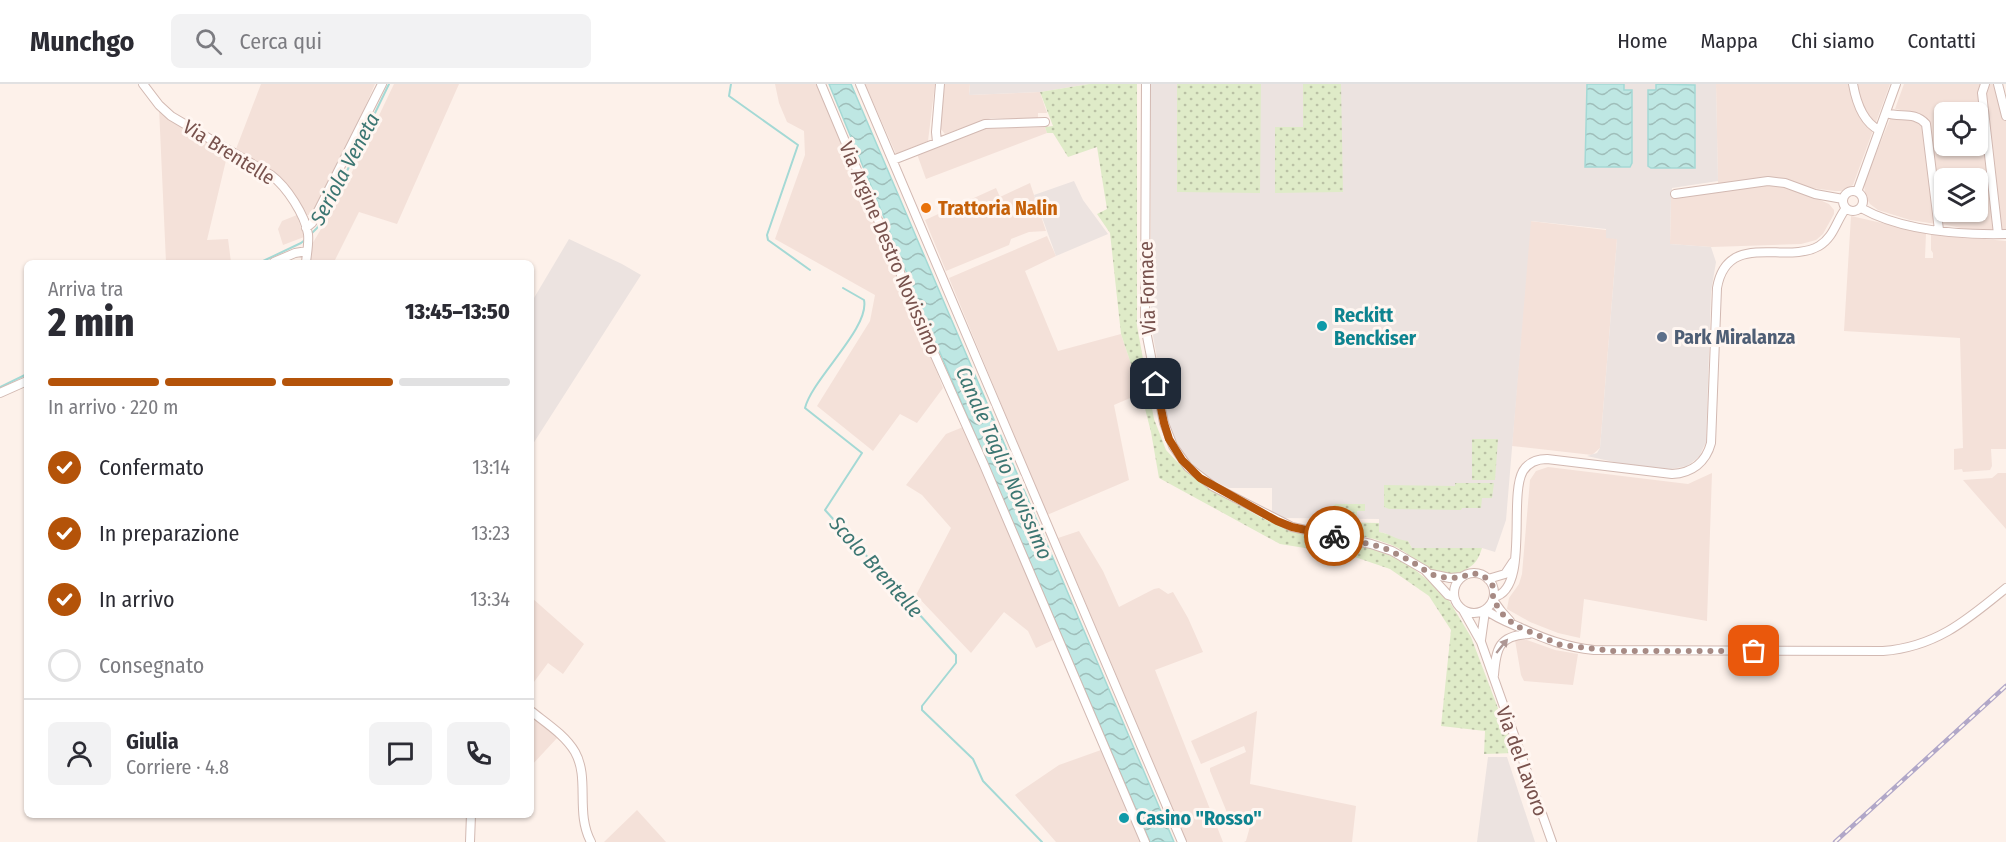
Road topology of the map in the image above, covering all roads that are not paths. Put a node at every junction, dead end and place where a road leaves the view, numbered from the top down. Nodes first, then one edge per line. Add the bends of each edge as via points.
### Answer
1 (143, 84) edge
2 (382, 84) edge
3 (821, 84) edge
4 (860, 84) edge
5 (940, 84) edge
6 (1146, 84) edge
7 (1853, 84) edge
8 (1896, 84) edge
9 (1985, 84) edge
10 (1998, 84) edge
11 (1886, 113) junction
12 (2006, 116) edge
13 (1045, 122) dead end
14 (1879, 130) junction
15 (937, 142) junction
16 (893, 160) junction
17 (1857, 192) junction
18 (1675, 194) dead end
19 (1843, 199) junction
20 (1846, 208) junction
21 (1861, 208) junction
22 (307, 230) junction
23 (1939, 230) junction
24 (2002, 234) edge
25 (307, 251) junction
26 (279, 260) edge
27 (306, 260) edge
28 (24, 382) edge
29 (0, 393) edge
30 (1514, 561) junction
31 (1431, 574) junction
32 (1464, 576) junction
33 (1488, 579) junction
34 (2006, 588) edge
35 (1454, 597) junction
36 (1494, 598) junction
37 (1463, 610) junction
38 (1485, 610) junction
39 (1516, 626) junction
40 (1532, 634) junction
41 (1481, 642) junction
42 (1493, 679) junction
43 (534, 713) edge
44 (471, 818) edge
45 (470, 842) edge
46 (591, 842) edge
47 (1145, 842) edge
48 (1182, 842) edge
49 (1552, 842) edge

1 - 22 street, Via Brentelle via 171,116 279,181
2 - 22 street
3 - 47 street, Via Argine Destro Novissimo
4 - 16 street
5 - 15 street
6 - 31 street, Via Fornace via 1145,326 1164,423 1173,446 1188,467 1207,483 1277,521 1382,547
7 - 14 street via 1866,118
8 - 11 street
9 - 24 street via 1982,93
10 - 12 street
11 - 14 street
11 - 23 street via 1913,115 1926,124
13 - 15 street via 985,124
14 - 17 street
15 - 16 street
16 - 48 street
17 - 19 street via 1847,193
17 - 21 street via 1862,198
18 - 19 street via 1768,181
19 - 20 street
20 - 21 street
20 - 30 street via 1832,234 1816,248 1748,253 1733,260 1722,273 1717,288 1711,443 1701,462 1688,471 1672,474 1547,459 1531,463 1520,478
21 - 23 street via 1901,223
22 - 25 street, Via Brentelle
23 - 24 street
25 - 26 street
25 - 27 street, Via Brentelle
28 - 29 street
30 - 33 street via 1505,574
30 - 36 street via 1508,586
31 - 32 street, Via Fornace
31 - 35 street, Via Fornace
32 - 33 street via 1477,574
32 - 35 street via 1456,585
33 - 36 street
34 - 40 street via 1948,632 1923,644 1894,651 1614,651 1571,647
35 - 37 street
36 - 38 street
36 - 39 street via 1504,616
37 - 38 street via 1474,614
37 - 41 street, Via del Lavoro
38 - 39 street
38 - 41 street, Via del Lavoro
39 - 40 street
42 -> 40 street, Via del Lavoro via 1500,645 1516,635
41 - 42 street, Via del Lavoro
42 - 49 street, Via del Lavoro
43 - 46 street via 565,738 578,757 583,819
44 - 45 street

